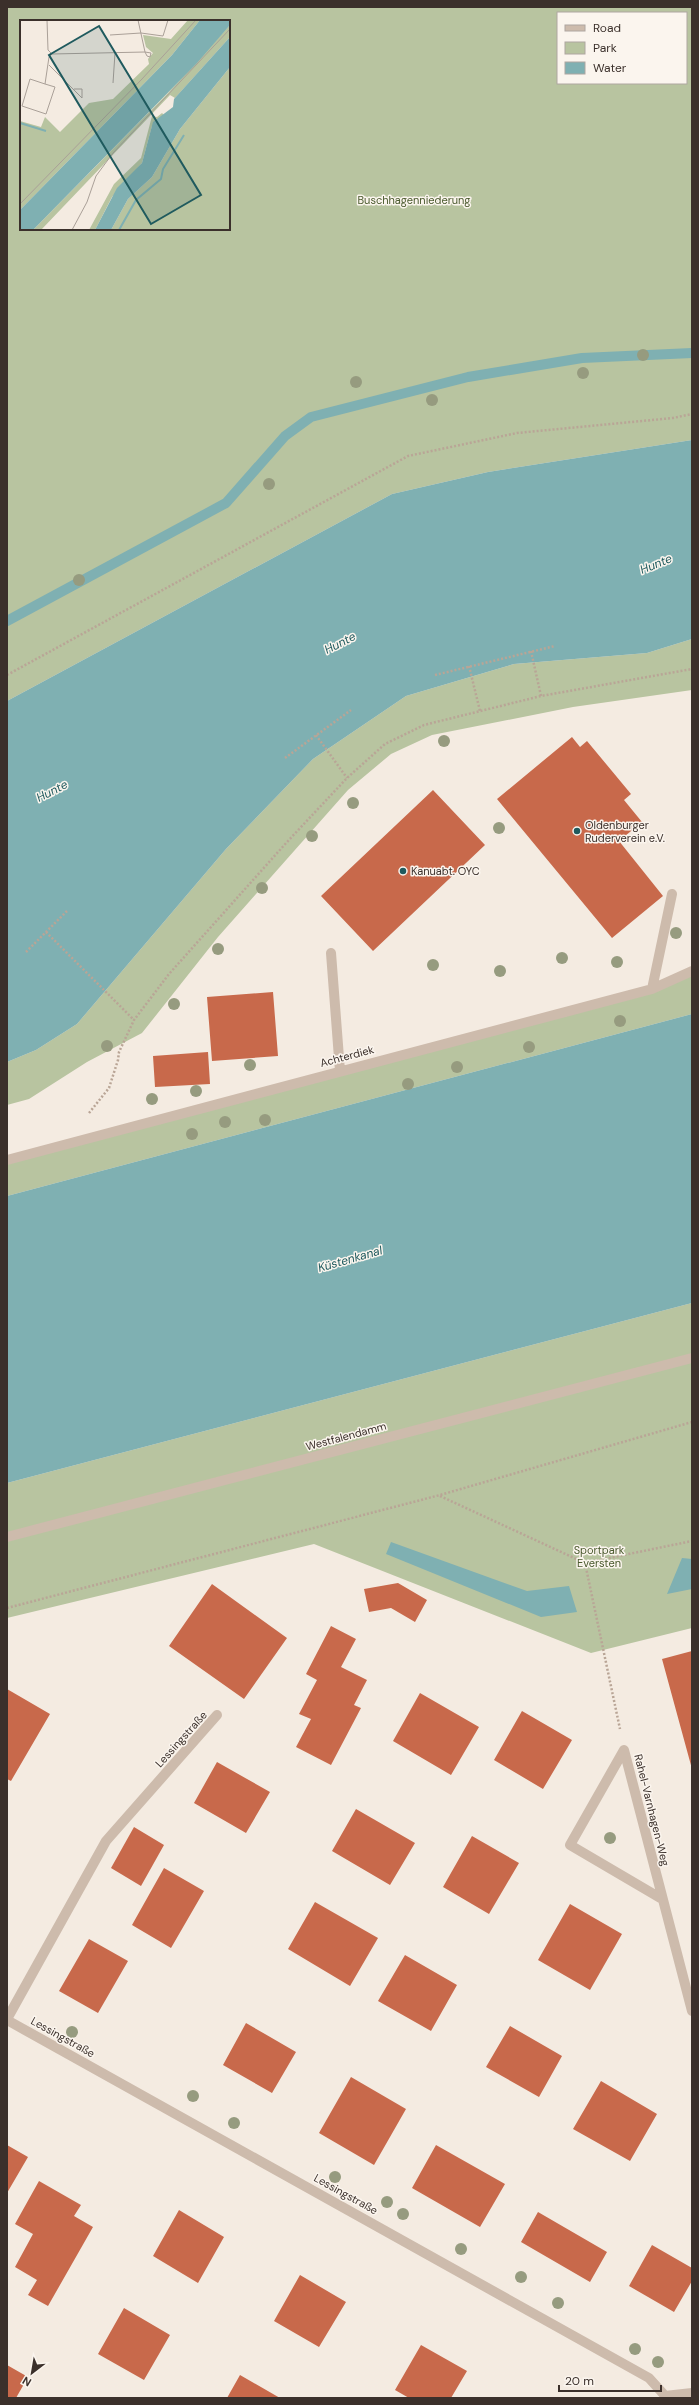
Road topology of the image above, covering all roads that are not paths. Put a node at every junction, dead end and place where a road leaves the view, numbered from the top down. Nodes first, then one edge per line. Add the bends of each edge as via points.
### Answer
1 (672, 894) dead end
2 (331, 953) dead end
3 (692, 971) edge
4 (652, 989) junction
5 (340, 1071) junction
6 (7, 1160) edge
7 (692, 1358) edge
8 (7, 1537) edge
9 (217, 1715) dead end
10 (662, 1899) junction
11 (692, 2011) edge
12 (7, 2019) edge
13 (692, 2392) edge
14 (666, 2397) edge

1 - 4 street
2 - 5 street
3 - 4 street, Achterdiek
4 - 5 street, Achterdiek
5 - 6 street, Achterdiek
7 - 8 street, Westfalendamm
9 - 12 street, Lessingstraße via 106,1841
10 - 10 street, Rahel-Varnhagen-Weg via 570,1845 624,1750
10 - 11 street, Rahel-Varnhagen-Weg
12 - 14 street, Lessingstraße via 649,2378
13 - 14 street

